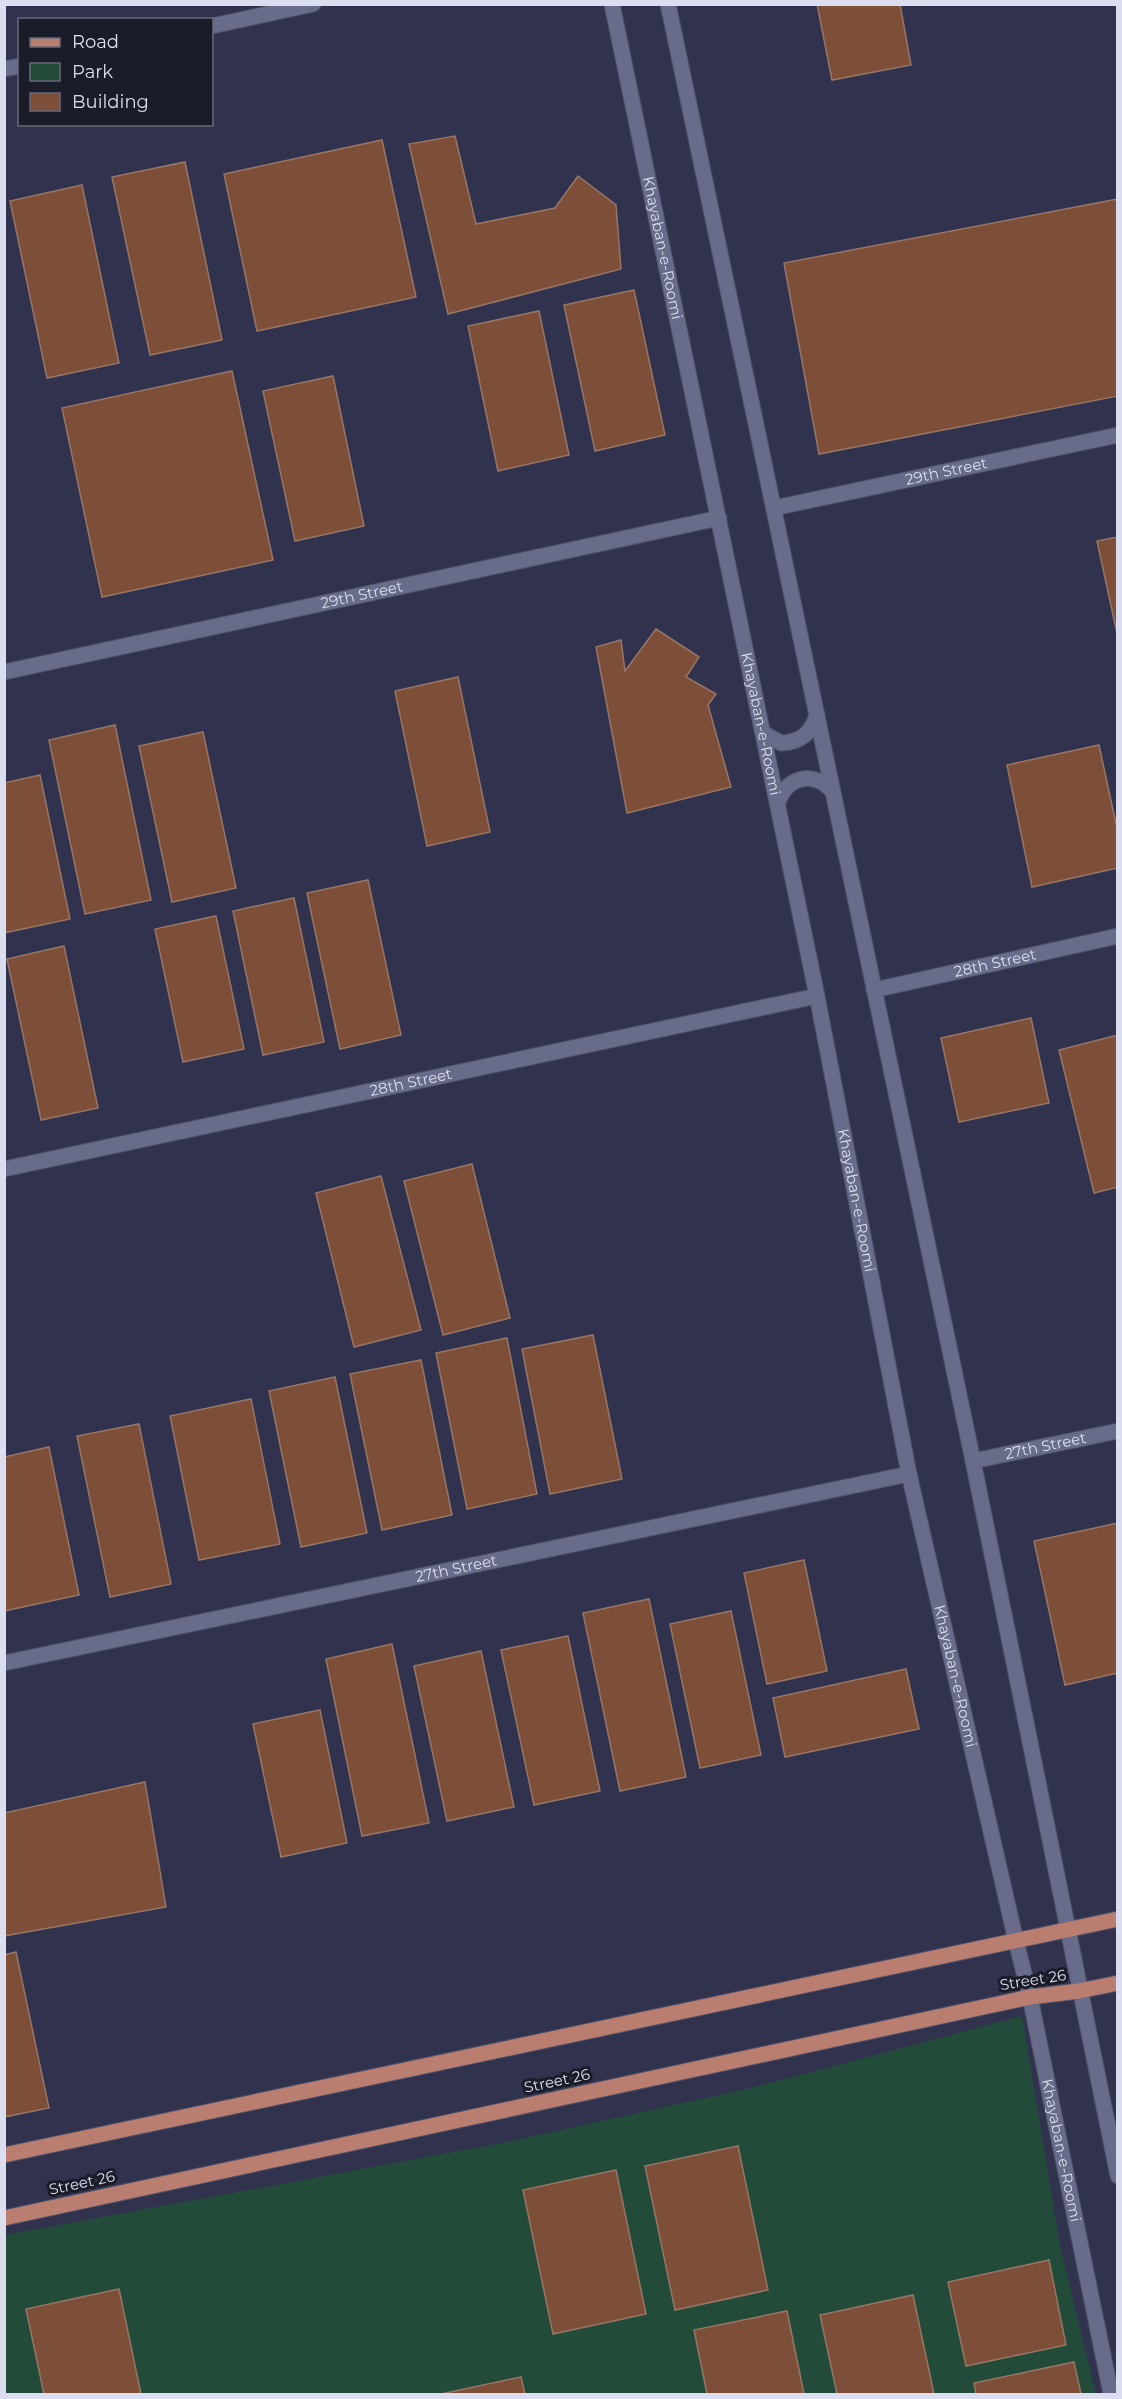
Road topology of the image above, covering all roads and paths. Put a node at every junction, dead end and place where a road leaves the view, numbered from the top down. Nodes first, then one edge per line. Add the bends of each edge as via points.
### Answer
1 (313, 4) edge
2 (612, 4) edge
3 (668, 4) edge
4 (213, 26) edge
5 (1118, 435) edge
6 (774, 508) junction
7 (719, 518) junction
8 (4, 672) edge
9 (817, 714) junction
10 (763, 733) junction
11 (833, 792) junction
12 (778, 803) junction
13 (1118, 936) edge
14 (874, 990) junction
15 (817, 996) junction
16 (4, 1169) edge
17 (1118, 1431) edge
18 (973, 1461) junction
19 (909, 1474) junction
20 (4, 1663) edge
21 (1118, 1919) edge
22 (1067, 1930) junction
23 (1016, 1941) junction
24 (1118, 1983) edge
25 (1079, 1991) junction
26 (1030, 1997) junction
27 (4, 2155) edge
28 (1118, 2176) edge
29 (4, 2218) edge
30 (1111, 2394) edge

1 - 4 street
2 - 7 street, Khayaban-e-Roomi
3 - 6 street
5 - 6 street, 29th Street
6 - 9 street
7 - 8 street, 29th Street
7 - 10 street, Khayaban-e-Roomi
9 - 10 street via 801,739 781,743
9 - 11 street
10 - 12 street, Khayaban-e-Roomi
11 - 12 street via 820,780 802,778 786,787
11 - 14 street
12 - 15 street, Khayaban-e-Roomi
13 - 14 street, 28th Street
14 - 18 street
15 - 16 street, 28th Street
15 - 19 street, Khayaban-e-Roomi
17 - 18 street, 27th Street
18 - 22 street
19 - 20 street, 27th Street
19 - 23 street, Khayaban-e-Roomi
21 - 22 main road
22 - 23 main road
22 - 25 street
23 - 26 street, Khayaban-e-Roomi
23 - 27 main road
24 - 25 main road, Street 26
25 - 26 main road, Street 26
25 - 28 street
26 - 29 main road, Street 26
26 - 30 street, Khayaban-e-Roomi

